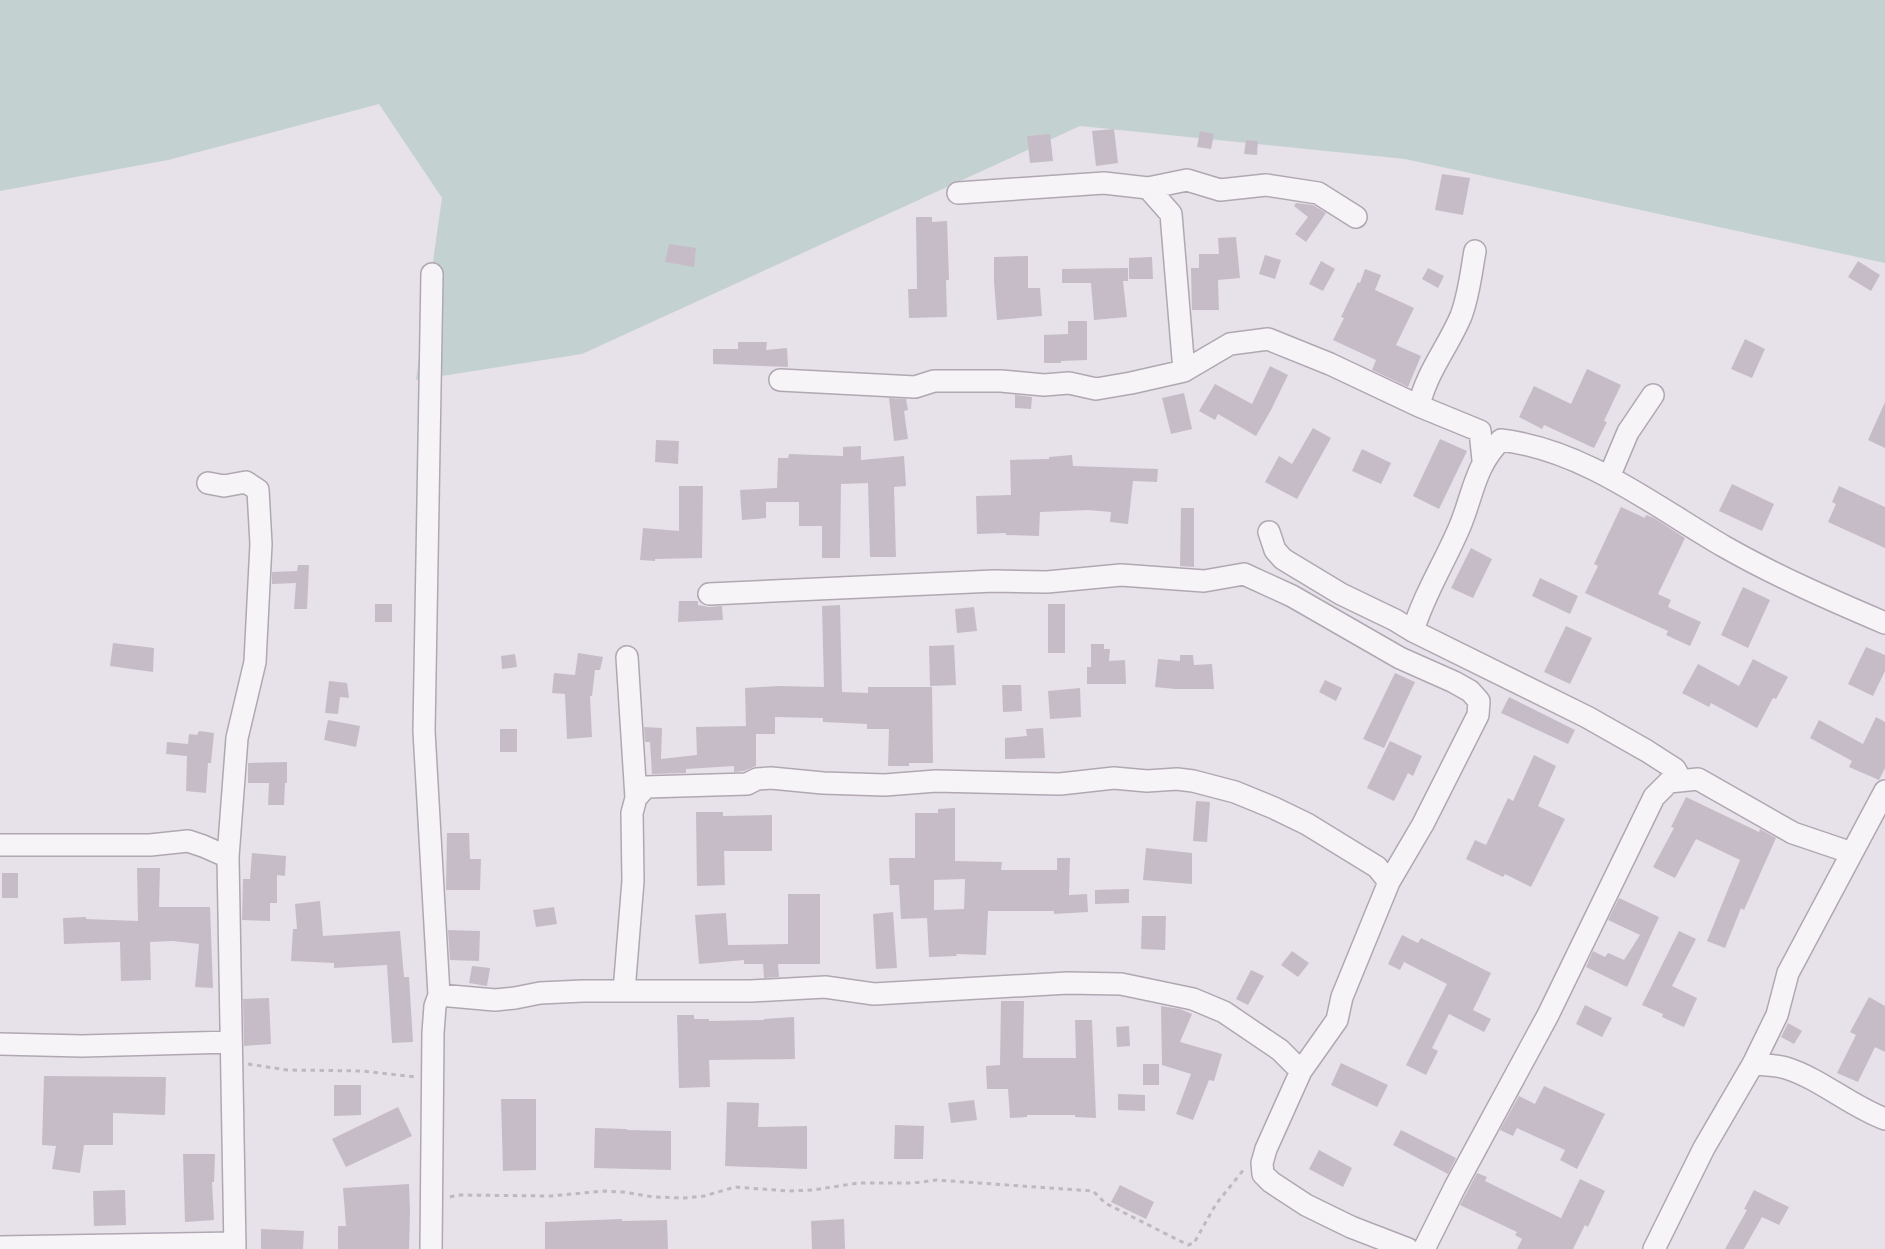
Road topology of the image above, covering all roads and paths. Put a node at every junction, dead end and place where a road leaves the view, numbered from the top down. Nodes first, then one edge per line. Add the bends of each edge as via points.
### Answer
1 (1187, 180) junction
2 (1148, 188) junction
3 (958, 193) dead end
4 (1171, 214) junction
5 (1356, 217) dead end
6 (1475, 251) dead end
7 (432, 274) dead end
8 (1184, 371) junction
9 (780, 380) dead end
10 (1653, 395) dead end
11 (1419, 406) junction
12 (1480, 431) junction
13 (1501, 440) junction
14 (1484, 460) junction
15 (1609, 477) junction
16 (208, 483) dead end
17 (1269, 532) dead end
18 (709, 594) dead end
19 (1885, 624) edge
20 (1413, 631) junction
21 (627, 657) dead end
22 (1681, 780) junction
23 (1885, 791) edge
24 (636, 798) junction
25 (0, 845) edge
26 (1852, 853) junction
27 (228, 857) junction
28 (1389, 882) junction
29 (624, 991) junction
30 (439, 995) junction
31 (0, 1044) edge
32 (231, 1052) junction
33 (1753, 1064) junction
34 (1301, 1071) junction
35 (432, 1079) junction
36 (1885, 1119) edge
37 (1262, 1163) junction
38 (430, 1201) junction
39 (235, 1246) edge
40 (0, 1247) edge
41 (431, 1249) edge
42 (1408, 1249) edge
43 (1424, 1249) edge
44 (1654, 1249) edge

1 - 2 street
1 - 4 street
1 - 5 street via 1220,190 1266,185 1318,194
2 - 3 street via 1104,183
2 - 4 street
4 - 8 street
6 - 11 street via 1460,317 1422,391
7 - 30 street via 424,731
8 - 9 street via 1096,389 1001,381 934,381 915,387
8 - 11 street via 1230,344 1268,339
10 - 15 street via 1628,432
11 - 12 street
12 - 13 street
12 - 14 street
13 - 14 street
13 - 15 street via 1532,446
14 - 20 street via 1460,526 1428,589
15 - 19 street via 1727,548
16 - 27 street via 224,486 246,482 258,490 261,544 255,662 237,738
17 - 20 street via 1283,559
18 - 28 street via 1047,582 1121,575 1204,581 1244,574 1470,691 1479,701 1478,715
20 - 22 street via 1587,717 1675,769
21 - 24 street
22 - 26 street via 1698,779 1793,833
22 - 43 street via 1669,782 1654,797 1548,1015
23 - 26 street
24 - 28 street via 646,787 747,784 757,779 885,785 1177,779 1235,792 1307,824 1377,867
24 - 29 street via 632,813 633,881
25 - 27 street via 150,845 188,841
26 - 33 street via 1788,973 1777,1015
27 - 32 street
28 - 34 street via 1342,997 1337,1020
29 - 30 street via 540,993 495,1000
29 - 34 street via 825,987 874,994 1068,983 1121,984 1193,999 1224,1012 1280,1050
30 - 35 street
31 - 32 street
32 - 35 path via 287,1070 363,1071
32 - 39 street
33 - 36 street via 1803,1074 1866,1112
33 - 44 street via 1704,1148
34 - 37 street
35 - 38 street
37 - 38 path via 1245,1168 1216,1204 1194,1243 1188,1245 1105,1203 1093,1191 992,1183 858,1183 788,1191 735,1187 684,1198 604,1191 551,1196 458,1195
37 - 42 street via 1263,1174 1271,1182 1306,1205
38 - 41 street
39 - 40 street

